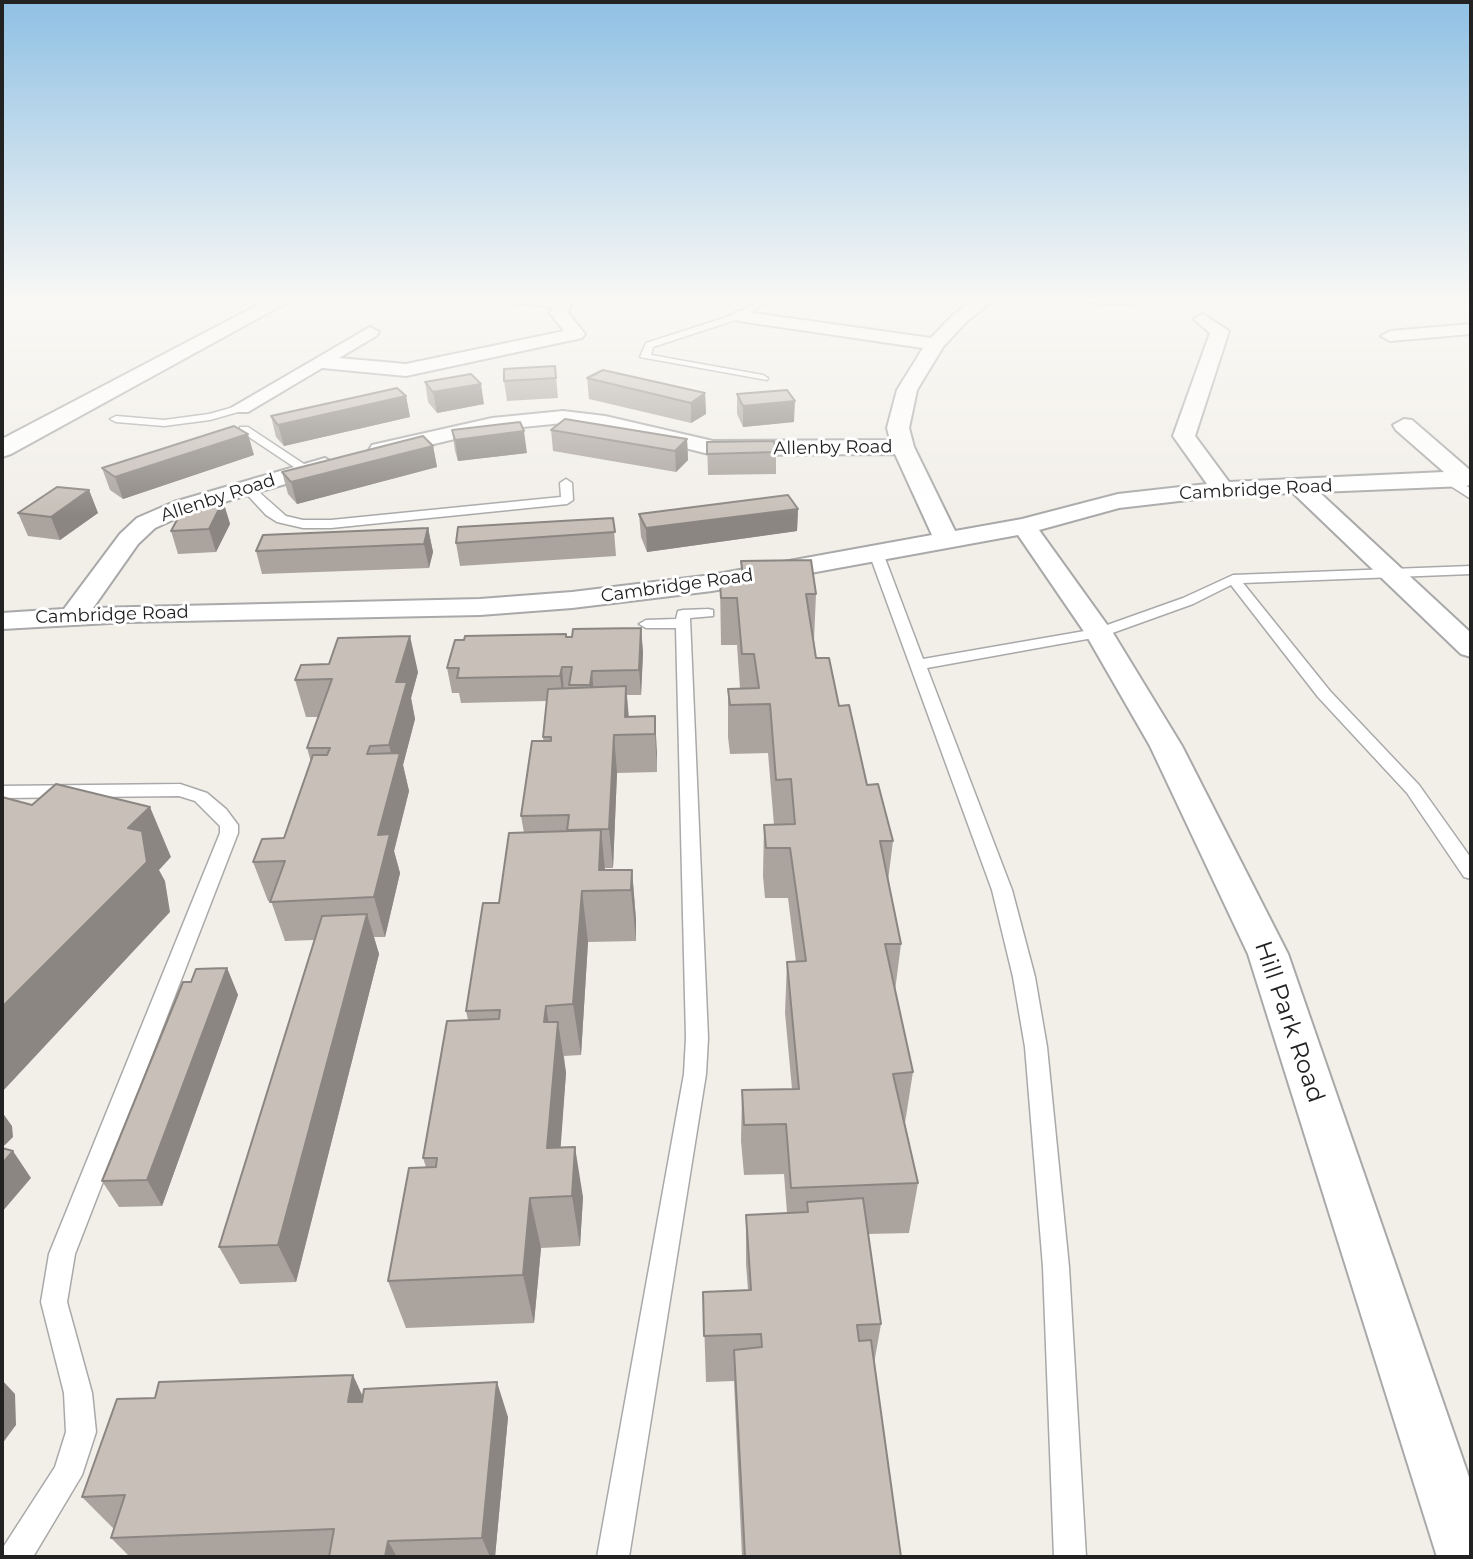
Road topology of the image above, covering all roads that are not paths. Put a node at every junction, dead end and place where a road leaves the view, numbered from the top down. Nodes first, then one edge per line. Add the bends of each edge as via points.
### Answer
1 (149, 371) edge
2 (304, 371) edge
3 (726, 371) edge
4 (920, 371) edge
5 (1200, 371) edge
6 (763, 377) dead end
7 (241, 408) joint
8 (116, 419) dead end
9 (1404, 425) dead end
10 (244, 429) edge
11 (903, 447) junction
12 (2, 449) edge
13 (307, 470) junction
14 (566, 483) dead end
15 (1464, 483) edge
16 (1300, 487) junction
17 (247, 488) junction
18 (1222, 489) junction
19 (1024, 526) junction
20 (947, 540) junction
21 (876, 553) junction
22 (1471, 570) edge
23 (1392, 574) junction
24 (1233, 579) junction
25 (682, 588) junction
26 (708, 613) dead end
27 (73, 616) junction
28 (683, 618) junction
29 (2, 621) edge
30 (646, 624) dead end
31 (1099, 633) junction
32 (1471, 648) edge
33 (917, 665) junction
34 (2, 792) edge
35 (1471, 872) edge
36 (15, 1557) edge
37 (613, 1557) edge
38 (1070, 1557) edge
39 (1466, 1557) edge

1 - 12 street
2 - 7 street
3 - 6 lane
4 - 11 street via 904,399 898,428
5 - 18 street via 1184,436
7 - 8 lane via 164,423
9 - 15 street
10 - 13 lane
11 - 13 street, Allenby Road via 713,448 590,418 548,417 492,424
11 - 20 street
13 - 17 street, Allenby Road
14 - 17 lane via 567,500 331,524 282,519
15 - 16 street, Cambridge Road
16 - 18 street, Cambridge Road
16 - 23 street
17 - 27 street, Allenby Road via 146,523
18 - 19 street, Cambridge Road via 1118,501
19 - 20 street, Cambridge Road
19 - 31 street, Hill Park Road
20 - 21 street, Cambridge Road
21 - 25 street, Cambridge Road
21 - 33 lane
22 - 23 lane
23 - 24 lane
23 - 32 street
24 - 31 lane via 1188,601
24 - 35 lane via 1324,694 1413,789
25 - 27 street, Cambridge Road via 480,607
25 - 28 lane
26 - 28 lane
27 - 29 street, Cambridge Road
28 - 30 lane
28 - 37 lane via 695,1074
31 - 33 lane
31 - 39 street, Hill Park Road via 1166,746 1268,954
33 - 38 lane via 1002,890 1036,1047 1056,1267
34 - 36 lane via 180,790 201,797 229,825 62,1254 54,1302 78,1393 81,1432 67,1475

